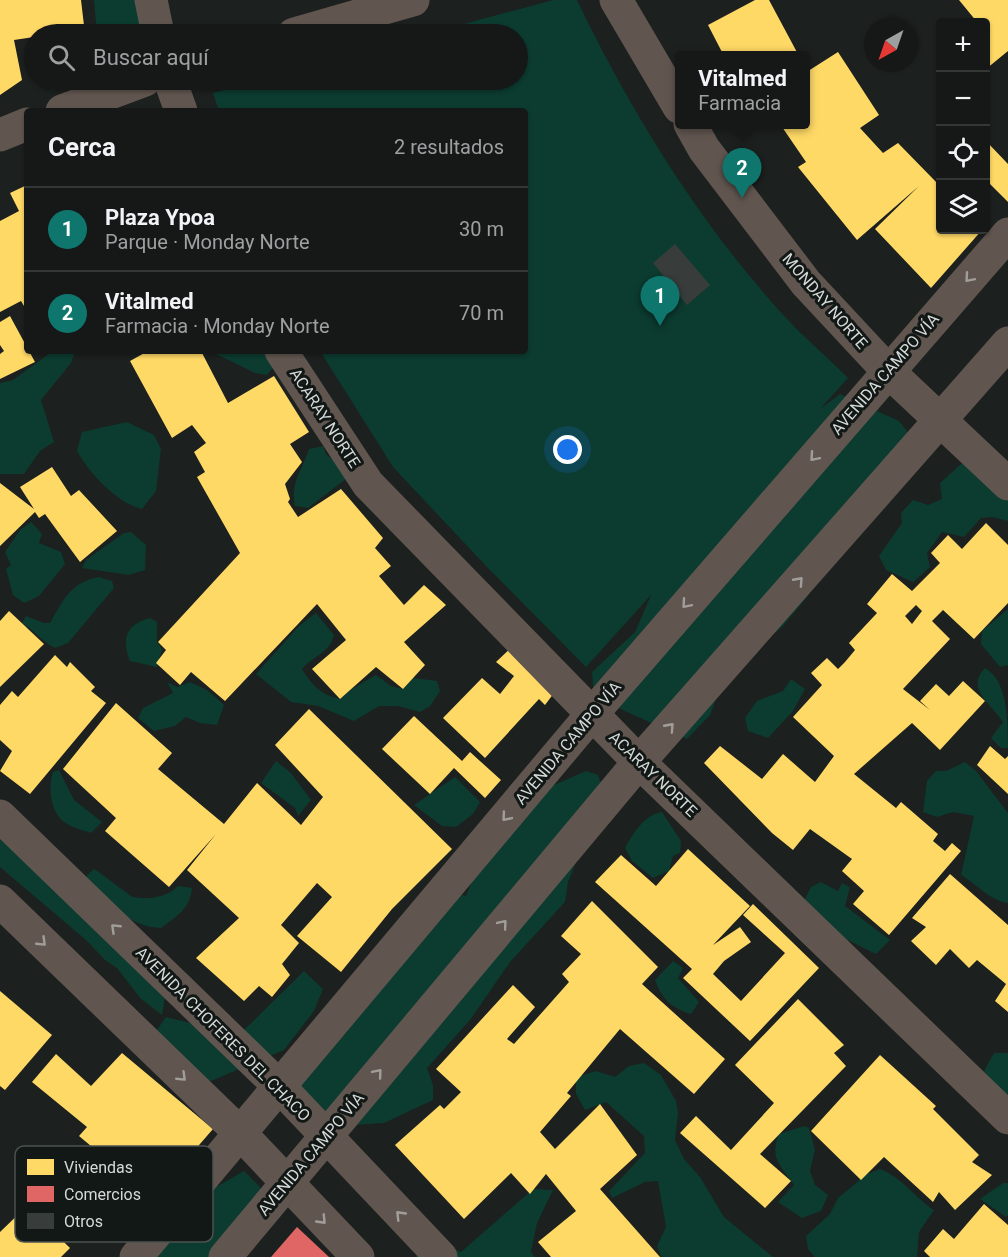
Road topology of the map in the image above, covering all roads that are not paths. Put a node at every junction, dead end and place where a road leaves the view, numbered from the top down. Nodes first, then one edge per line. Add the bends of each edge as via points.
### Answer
1 (152, 0) edge
2 (413, 0) edge
3 (616, 0) edge
4 (156, 24) edge
5 (329, 24) edge
6 (118, 90) edge
7 (174, 90) edge
8 (675, 100) edge
9 (70, 108) edge
10 (180, 108) edge
11 (24, 125) edge
12 (693, 129) edge
13 (0, 135) edge
14 (1008, 234) edge
15 (1008, 343) edge
16 (283, 354) edge
17 (888, 371) junction
18 (941, 421) junction
19 (1008, 484) edge
20 (592, 714) junction
21 (639, 762) junction
22 (0, 816) edge
23 (0, 901) edge
24 (279, 1086) junction
25 (1008, 1118) edge
26 (240, 1133) junction
27 (325, 1136) junction
28 (213, 1165) edge
29 (286, 1182) junction
30 (149, 1242) edge
31 (136, 1257) edge
32 (225, 1257) edge
33 (358, 1257) edge
34 (441, 1257) edge

1 - 4 street
2 - 5 street
3 - 8 street
6 - 9 street
7 - 10 street
11 - 13 street
12 - 17 street, MONDAY NORTE via 806,284
14 -> 17 street, AVENIDA CAMPO VÍA
15 - 18 street, AVENIDA CAMPO VÍA
16 - 20 street, ACARAY NORTE via 368,484
17 - 18 street, MONDAY NORTE
17 -> 20 street, AVENIDA CAMPO VÍA
18 - 19 street, MONDAY NORTE
21 -> 18 street, AVENIDA CAMPO VÍA
20 - 21 street, ACARAY NORTE
20 -> 24 street, AVENIDA CAMPO VÍA
21 - 25 street, ACARAY NORTE
27 -> 21 street, AVENIDA CAMPO VÍA
24 -> 22 street, AVENIDA CHOFERES DEL CHACO
23 -> 26 street
24 - 26 street, AVENIDA CAMPO VÍA
24 - 27 street, AVENIDA CHOFERES DEL CHACO
26 - 28 street, AVENIDA CAMPO VÍA
26 - 29 street
27 - 29 street, AVENIDA CAMPO VÍA
34 -> 27 street, AVENIDA CHOFERES DEL CHACO
29 - 32 street, AVENIDA CAMPO VÍA
29 -> 33 street
30 - 31 street, AVENIDA CAMPO VÍA

